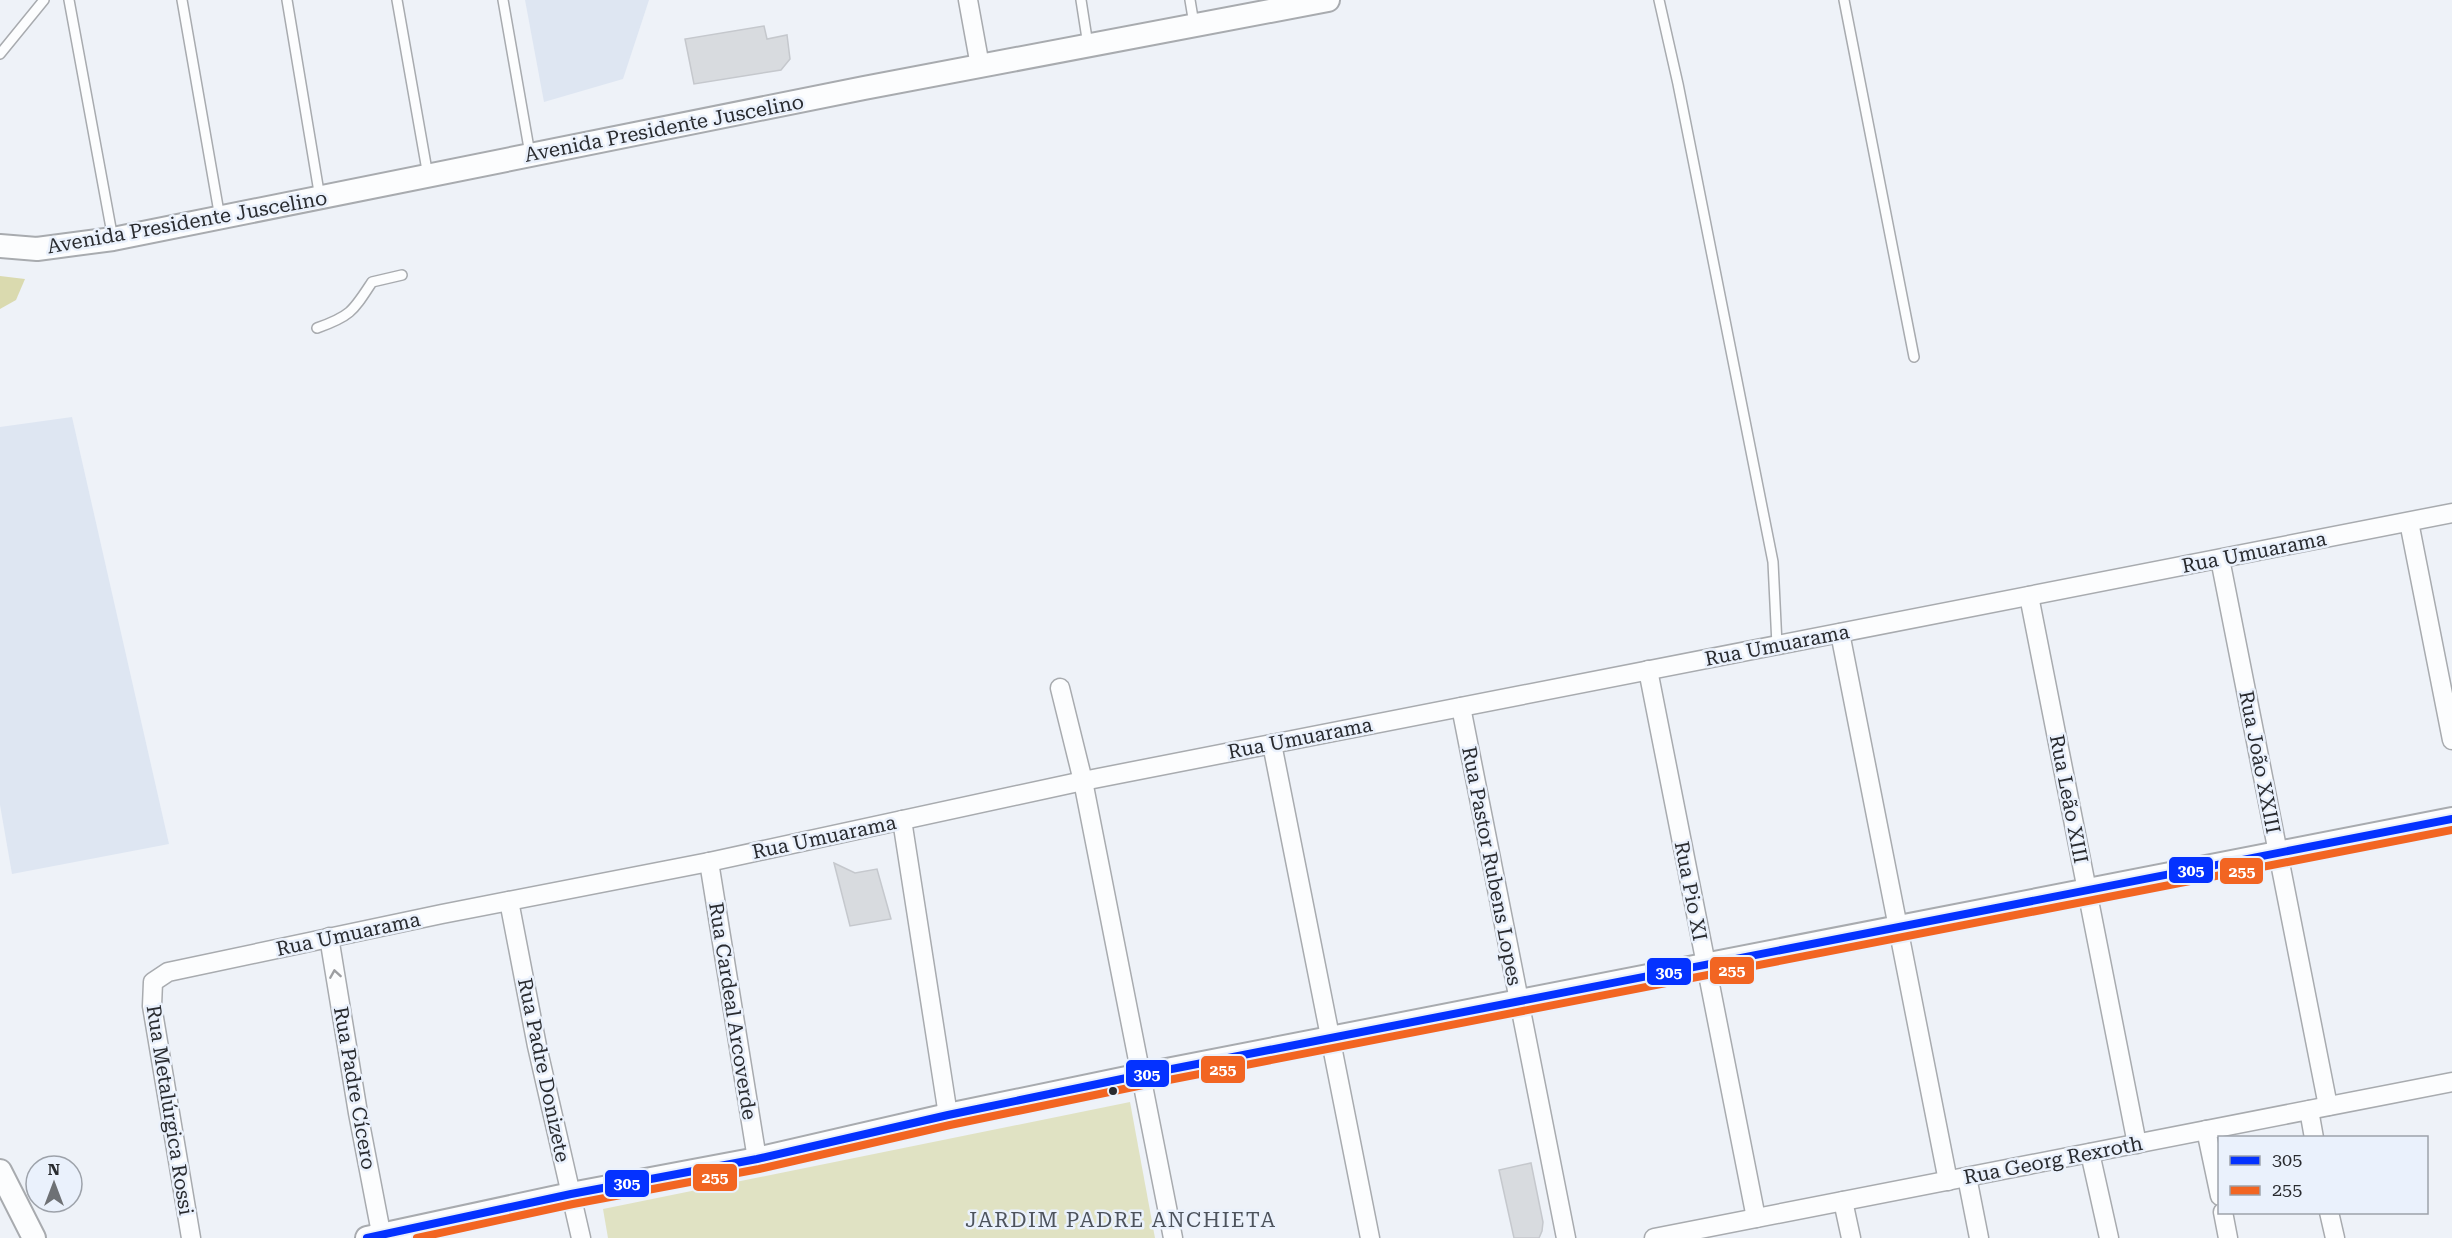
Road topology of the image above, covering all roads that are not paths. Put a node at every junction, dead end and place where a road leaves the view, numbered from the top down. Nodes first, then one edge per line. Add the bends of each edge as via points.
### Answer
1 (44, 0) edge
2 (69, 0) edge
3 (182, 0) edge
4 (287, 0) edge
5 (397, 0) edge
6 (503, 0) edge
7 (968, 0) edge
8 (1081, 0) edge
9 (1190, 0) edge
10 (1328, 0) edge
11 (1659, 0) edge
12 (1844, 0) edge
13 (1283, 4) edge
14 (1194, 26) junction
15 (1088, 45) junction
16 (0, 54) edge
17 (980, 66) junction
18 (530, 156) junction
19 (428, 176) junction
20 (320, 198) junction
21 (220, 218) junction
22 (113, 239) junction
23 (0, 246) edge
24 (402, 275) dead end
25 (317, 328) dead end
26 (1914, 357) dead end
27 (2452, 513) edge
28 (2409, 522) junction
29 (2220, 559) junction
30 (2029, 596) junction
31 (1840, 633) junction
32 (1777, 645) junction
33 (1648, 670) junction
34 (1060, 688) dead end
35 (1461, 706) junction
36 (2452, 740) edge
37 (1272, 744) junction
38 (1083, 781) junction
39 (2452, 819) edge
40 (902, 820) junction
41 (2278, 854) junction
42 (709, 862) junction
43 (2087, 891) junction
44 (509, 901) junction
45 (1898, 928) junction
46 (329, 938) junction
47 (1706, 965) junction
48 (153, 982) joint
49 (1519, 1002) junction
50 (1330, 1038) junction
51 (1141, 1076) junction
52 (2452, 1082) edge
53 (2328, 1106) junction
54 (2308, 1110) junction
55 (948, 1115) junction
56 (2206, 1130) junction
57 (2314, 1136) edge
58 (2138, 1144) junction
59 (2090, 1153) junction
60 (758, 1160) junction
61 (0, 1171) edge
62 (1967, 1177) junction
63 (1948, 1181) junction
64 (2218, 1187) edge
65 (571, 1194) junction
66 (1843, 1201) junction
67 (2223, 1214) edge
68 (2329, 1214) edge
69 (1756, 1218) junction
70 (1722, 1231) edge
71 (377, 1237) edge
72 (34, 1238) edge
73 (191, 1238) edge
74 (580, 1238) edge
75 (1173, 1238) edge
76 (1370, 1238) edge
77 (1566, 1238) edge
78 (1654, 1238) edge
79 (1851, 1238) edge
80 (1979, 1238) edge
81 (2109, 1238) edge
82 (2228, 1238) edge
83 (2334, 1238) edge

1 - 16 lane
2 - 22 lane
3 - 21 lane
4 - 20 lane
5 - 19 lane
6 - 18 lane
7 - 17 street
8 - 15 lane
9 - 14 lane
10 - 13 street, Avenida Presidente Juscelino
11 - 32 lane via 1773,562
12 - 26 lane
13 - 14 street, Avenida Presidente Juscelino
14 - 15 street, Avenida Presidente Juscelino
15 - 17 street, Avenida Presidente Juscelino
17 - 18 street, Avenida Presidente Juscelino
18 - 19 street, Avenida Presidente Juscelino
19 - 20 street, Avenida Presidente Juscelino
20 - 21 street, Avenida Presidente Juscelino
21 - 22 street, Avenida Presidente Juscelino
22 - 23 street, Avenida Presidente Juscelino via 37,249
24 - 25 lane via 372,282 352,312
27 - 28 street, Rua Umuarama
28 - 29 street, Rua Umuarama
28 - 36 street
29 - 30 street, Rua Umuarama
29 - 41 street, Rua João XXIII
30 - 31 street, Rua Umuarama
30 - 43 street, Rua Leão XIII
31 - 32 street, Rua Umuarama
31 - 45 street
32 - 33 street, Rua Umuarama
33 - 35 street, Rua Umuarama
33 - 47 street, Rua Pio XI
34 - 38 street
35 - 37 street, Rua Umuarama
35 - 49 street, Rua Pastor Rubens Lopes
37 - 38 street, Rua Umuarama
37 - 50 street
38 - 40 street, Rua Umuarama
38 - 51 street
39 - 41 street
40 - 42 street, Rua Umuarama
40 - 55 street
41 - 43 street
41 - 53 street, Rua João XXIII
42 - 44 street, Rua Umuarama
42 - 60 street, Rua Cardeal Arcoverde
43 - 45 street
43 - 58 street, Rua Leão XIII
44 - 46 street, Rua Umuarama
44 - 65 street, Rua Padre Donizete
45 - 47 street
45 - 63 street
46 - 48 street, Rua Umuarama via 168,972
71 -> 46 street, Rua Padre Cícero
47 - 49 street
47 - 69 street, Rua Pio XI
48 - 73 street, Rua Metalúrgica Rossi via 152,1006
49 - 50 street
49 - 77 street, Rua Pastor Rubens Lopes
50 - 51 street
50 - 76 street
51 - 55 street
51 - 75 street
52 - 53 street, Rua Georg Rexroth
53 - 54 street, Rua Georg Rexroth
54 - 56 street, Rua Georg Rexroth
54 - 57 street
55 - 60 street
56 - 58 street, Rua Georg Rexroth
56 - 64 street
58 - 59 street, Rua Georg Rexroth
59 - 62 street, Rua Georg Rexroth
59 - 81 street
60 - 65 street
61 - 72 street
62 - 63 street, Rua Georg Rexroth
62 - 80 street
63 - 66 street, Rua Georg Rexroth
65 - 71 street
65 - 74 street, Rua Padre Donizete
66 - 69 street, Rua Georg Rexroth
66 - 79 street
67 - 82 street
68 - 83 street
69 - 70 street, Rua Georg Rexroth
70 - 78 street, Rua Georg Rexroth

